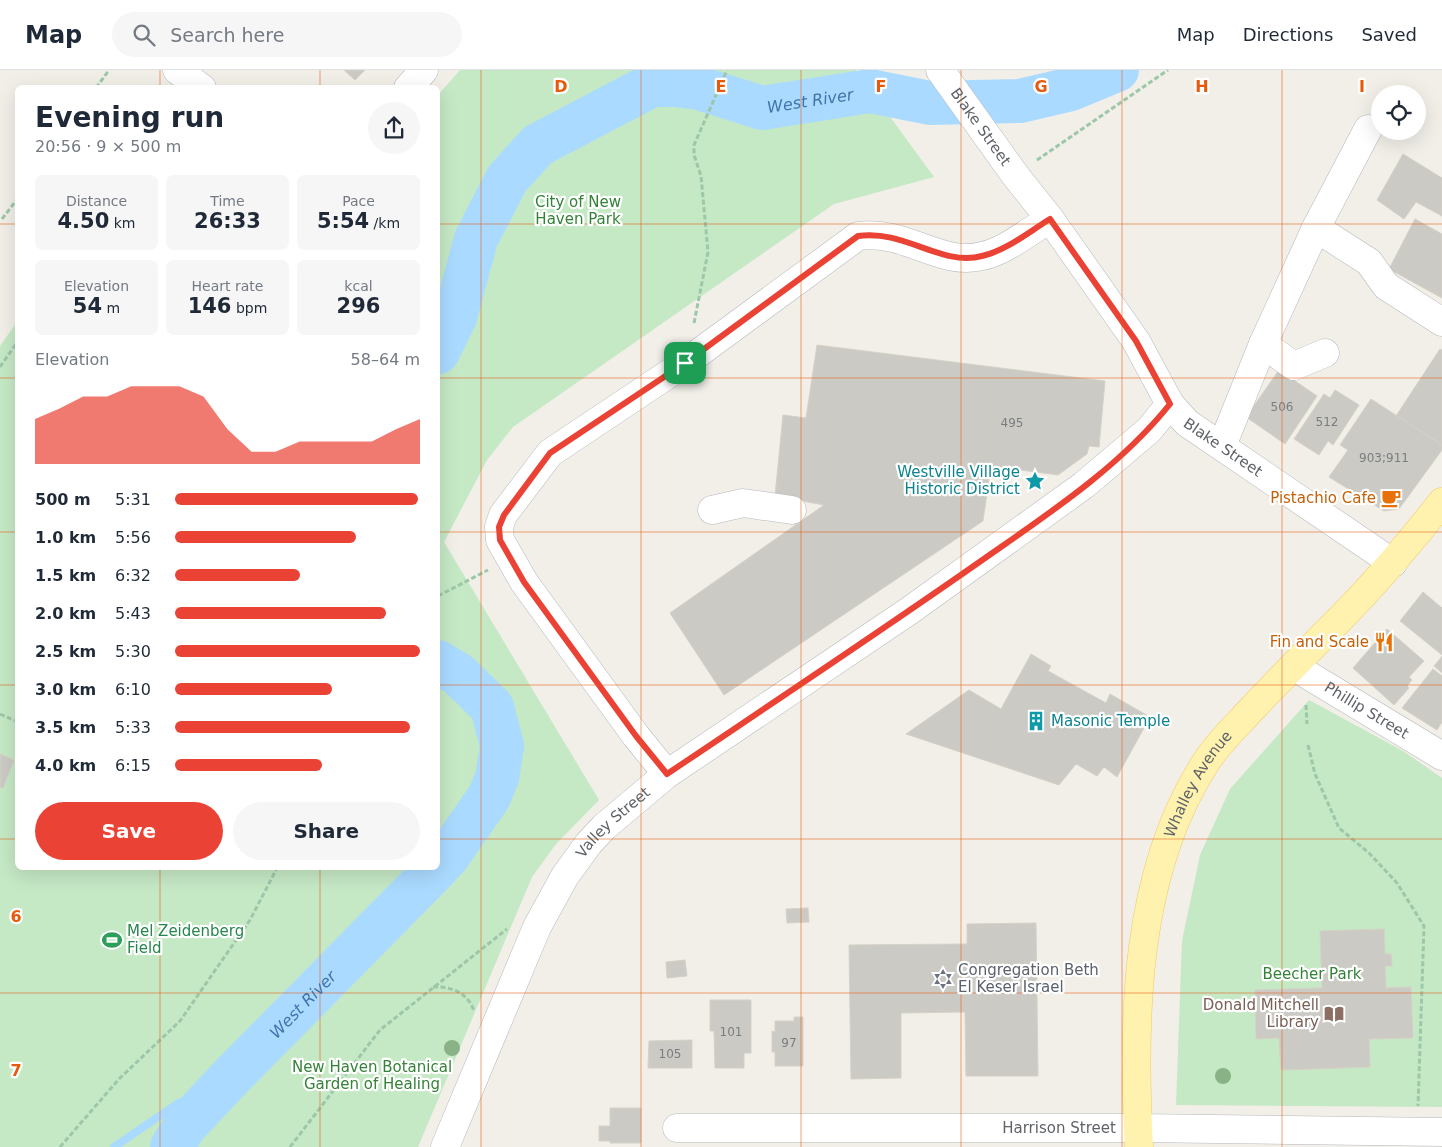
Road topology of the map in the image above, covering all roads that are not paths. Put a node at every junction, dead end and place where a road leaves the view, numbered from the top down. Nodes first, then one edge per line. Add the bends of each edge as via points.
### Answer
1 (177, 70) edge
2 (424, 70) edge
3 (940, 70) edge
4 (198, 85) edge
5 (411, 85) edge
6 (1368, 129) dead end
7 (1050, 219) junction
8 (1316, 228) junction
9 (1442, 322) edge
10 (1263, 344) junction
11 (1325, 353) dead end
12 (1170, 404) junction
13 (1222, 446) junction
14 (1442, 502) edge
15 (712, 510) dead end
16 (792, 510) dead end
17 (1393, 563) junction
18 (1293, 666) junction
19 (1442, 756) edge
20 (667, 774) junction
21 (677, 1128) dead end
22 (1442, 1132) edge
23 (811, 1138) edge
24 (1139, 1138) edge
25 (445, 1147) edge

1 - 4 street
2 - 5 street
3 - 7 street, Blake Street via 1024,169
6 - 8 street
7 - 12 street, Blake Street via 1136,341
7 - 20 street via 998,250 966,258 938,253 906,240 876,234 858,236 685,363 550,453 504,515 499,527 500,540 509,558 636,736
8 - 9 street via 1369,262 1386,286
8 - 10 street
10 - 11 street via 1294,366
10 - 13 street
12 - 13 street, Blake Street via 1187,423
12 - 20 street, Valley Street via 1124,453 1016,536
13 - 17 street, Blake Street
14 - 17 main road, Whalley Avenue
15 - 16 street via 743,503
17 - 18 main road, Whalley Avenue
18 - 19 street, Phillip Street
18 - 24 main road, Whalley Avenue via 1206,761 1188,793 1163,856 1144,937 1136,1016
20 - 25 street, Valley Street via 588,843 565,876 537,927
21 - 23 street, Harrison Street
22 - 24 street, Harrison Street
23 - 24 street, Harrison Street

